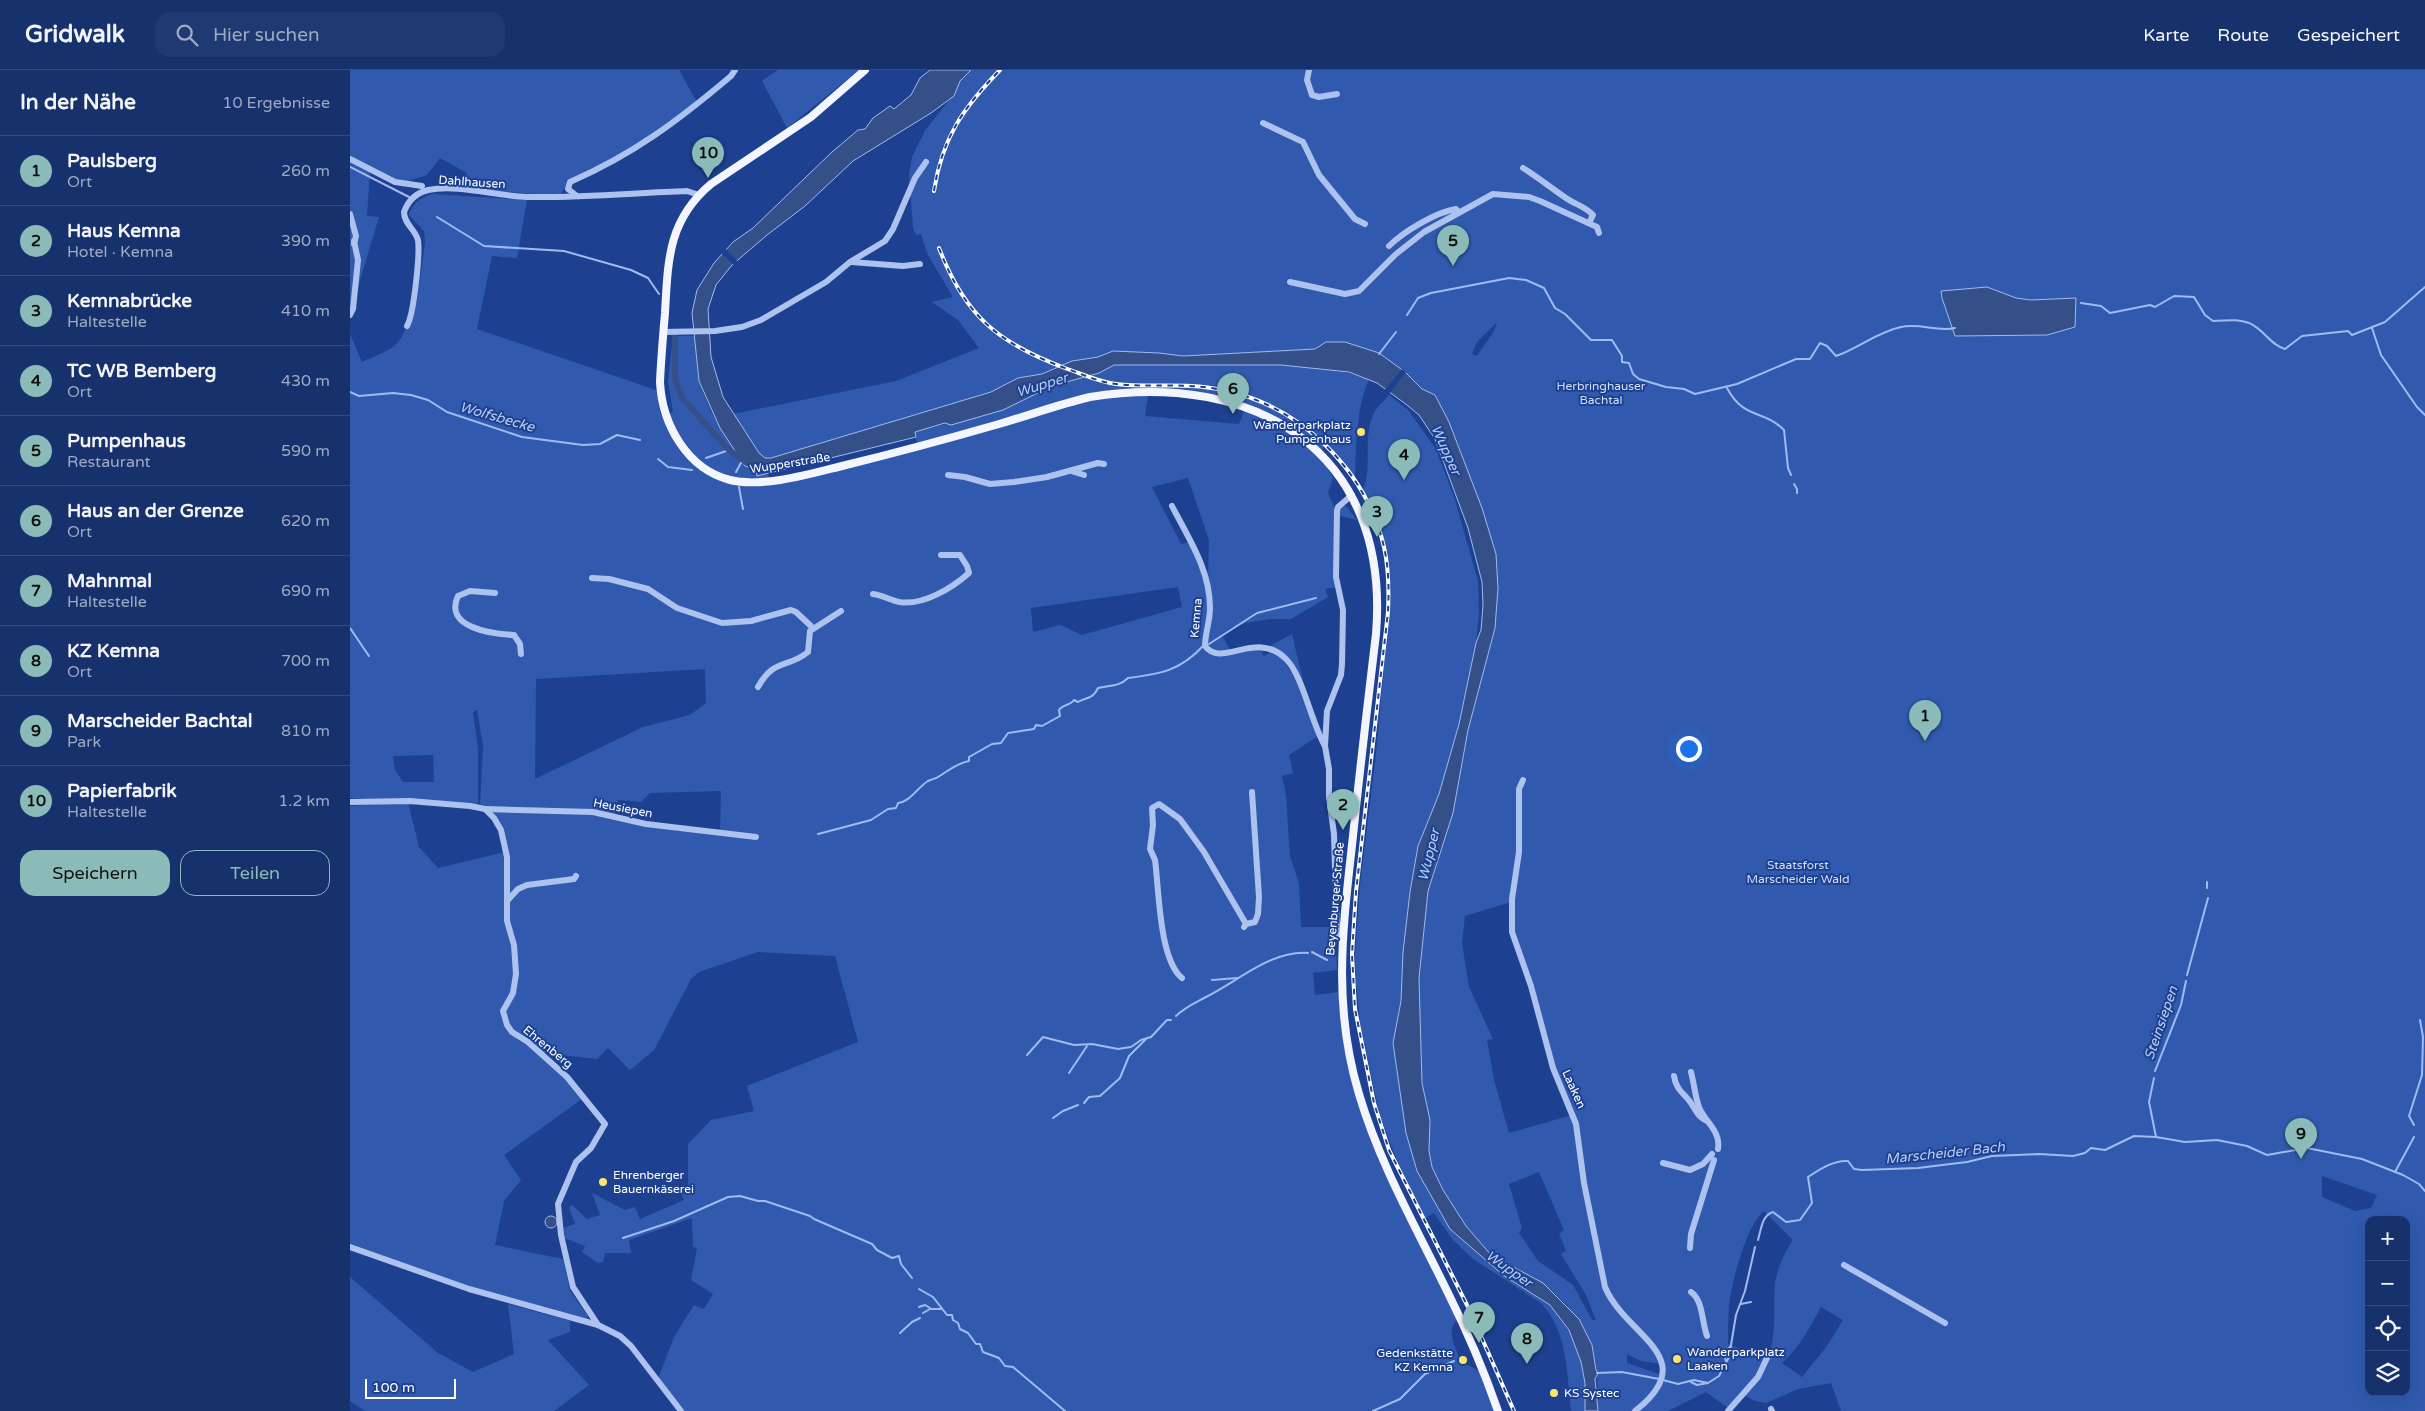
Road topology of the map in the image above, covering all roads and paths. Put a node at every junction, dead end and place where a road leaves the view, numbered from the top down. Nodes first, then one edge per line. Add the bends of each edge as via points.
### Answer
1 (735, 70) edge
2 (865, 70) edge
3 (1309, 70) edge
4 (1336, 94) dead end
5 (1263, 123) dead end
6 (350, 159) edge
7 (926, 162) dead end
8 (1523, 168) dead end
9 (422, 186) dead end
10 (699, 195) junction
11 (578, 197) junction
12 (1459, 212) junction
13 (350, 214) edge
14 (1589, 223) junction
15 (1365, 224) dead end
16 (1599, 233) dead end
17 (1389, 246) dead end
18 (850, 262) junction
19 (920, 264) dead end
20 (1290, 282) dead end
21 (350, 315) edge
22 (407, 326) dead end
23 (663, 332) junction
24 (1227, 400) joint
25 (1104, 464) dead end
26 (1070, 470) junction
27 (1084, 474) dead end
28 (948, 475) dead end
29 (1352, 495) junction
30 (1172, 506) dead end
31 (940, 555) dead end
32 (592, 578) dead end
33 (495, 593) dead end
34 (873, 594) dead end
35 (841, 611) dead end
36 (813, 628) junction
37 (521, 654) dead end
38 (758, 687) dead end
39 (1325, 746) junction
40 (1524, 780) dead end
41 (1252, 792) dead end
42 (350, 802) edge
43 (485, 809) junction
44 (756, 836) dead end
45 (576, 876) dead end
46 (507, 901) junction
47 (1341, 939) junction
48 (1182, 978) dead end
49 (1691, 1072) dead end
50 (1674, 1076) dead end
51 (1711, 1123) junction
52 (1718, 1149) dead end
53 (1663, 1163) dead end
54 (350, 1247) edge
55 (1690, 1248) dead end
56 (1844, 1265) dead end
57 (1691, 1292) dead end
58 (1945, 1323) dead end
59 (598, 1325) junction
60 (1707, 1336) dead end
61 (1767, 1358) dead end
62 (681, 1411) edge
63 (1498, 1411) edge
64 (1634, 1411) edge
65 (1728, 1411) edge

1 - 11 street via 698,105 663,131 570,182 568,189
2 - 10 main road, Wupperstraße via 818,111 718,178
3 - 4 street via 1307,80 1312,95
5 - 15 street via 1303,142 1319,175 1355,219
6 - 9 street via 395,182
7 - 18 street via 885,241
8 - 14 street via 1589,210 1593,215
10 - 11 street, Dahlhausen via 679,191
10 - 23 main road, Wupperstraße via 683,216 671,245
11 - 22 street, Dahlhausen via 524,197 438,190 414,196 404,212 406,222 416,233 418,249 414,297
12 - 14 street via 1493,194 1540,201
12 - 17 street via 1456,209 1442,213 1398,237
12 - 20 street via 1424,232 1396,254 1359,291 1345,294
13 - 21 street via 358,260
14 - 16 street via 1597,227
18 - 19 street
18 - 23 street via 826,282 761,320 715,331
23 - 24 main road, Wupperstraße via 660,396 671,430 702,466 721,477 743,482 813,473 935,443 1090,397 1181,394
24 - 29 main road, Beyenburger Straße via 1269,418 1302,439 1330,464
25 - 26 street
26 - 27 street
26 - 28 street via 1047,477 994,484
29 - 39 street, Kemna via 1337,511 1336,577 1343,610 1342,664 1327,711
29 - 47 main road, Beyenburger Straße via 1372,550 1378,600
30 - 39 street, Kemna via 1208,581 1210,609 1205,646 1210,651 1230,654 1262,646 1286,658 1295,671
31 - 34 street via 960,555 969,573 954,586 923,600 902,602
32 - 36 street via 648,589 677,608 713,621 737,623 791,610
33 - 37 street via 470,592 458,596 455,602 458,616 467,625 514,635 520,644
35 - 36 street
36 - 38 street via 808,652 802,658 766,673
39 - 47 street, Kemna via 1334,834 1337,938
40 - 64 street, Laaken via 1519,789 1519,852 1512,899 1512,932 1531,986 1553,1068 1576,1124 1605,1287 1612,1303 1653,1345 1663,1364 1661,1380 1651,1397
41 - 48 street via 1259,897 1258,914 1254,922 1245,926 1204,852 1180,820 1159,804 1152,808 1150,849 1155,860 1165,942 1172,967
42 - 43 street via 410,801
43 - 44 street, Heusiepen via 593,812 646,824
43 - 46 street, Ehrenberg via 501,830 507,857
45 - 46 street via 518,889
46 - 59 street, Ehrenberg via 516,974 513,993 502,1011 507,1025 567,1077 605,1124 591,1148 576,1162 558,1204 573,1288
47 - 63 main road, Beyenburger Straße via 1340,973 1345,1029 1362,1106 1393,1181 1471,1342
49 - 51 street via 1700,1109
50 - 51 street via 1678,1090 1697,1115
51 - 52 street
53 - 55 street via 1690,1170 1713,1157
54 - 59 street, Ehrenberg via 469,1289
56 - 58 street
57 - 60 street via 1700,1306
59 - 62 street, Ehrenberg via 626,1340
61 - 65 street via 1758,1377

